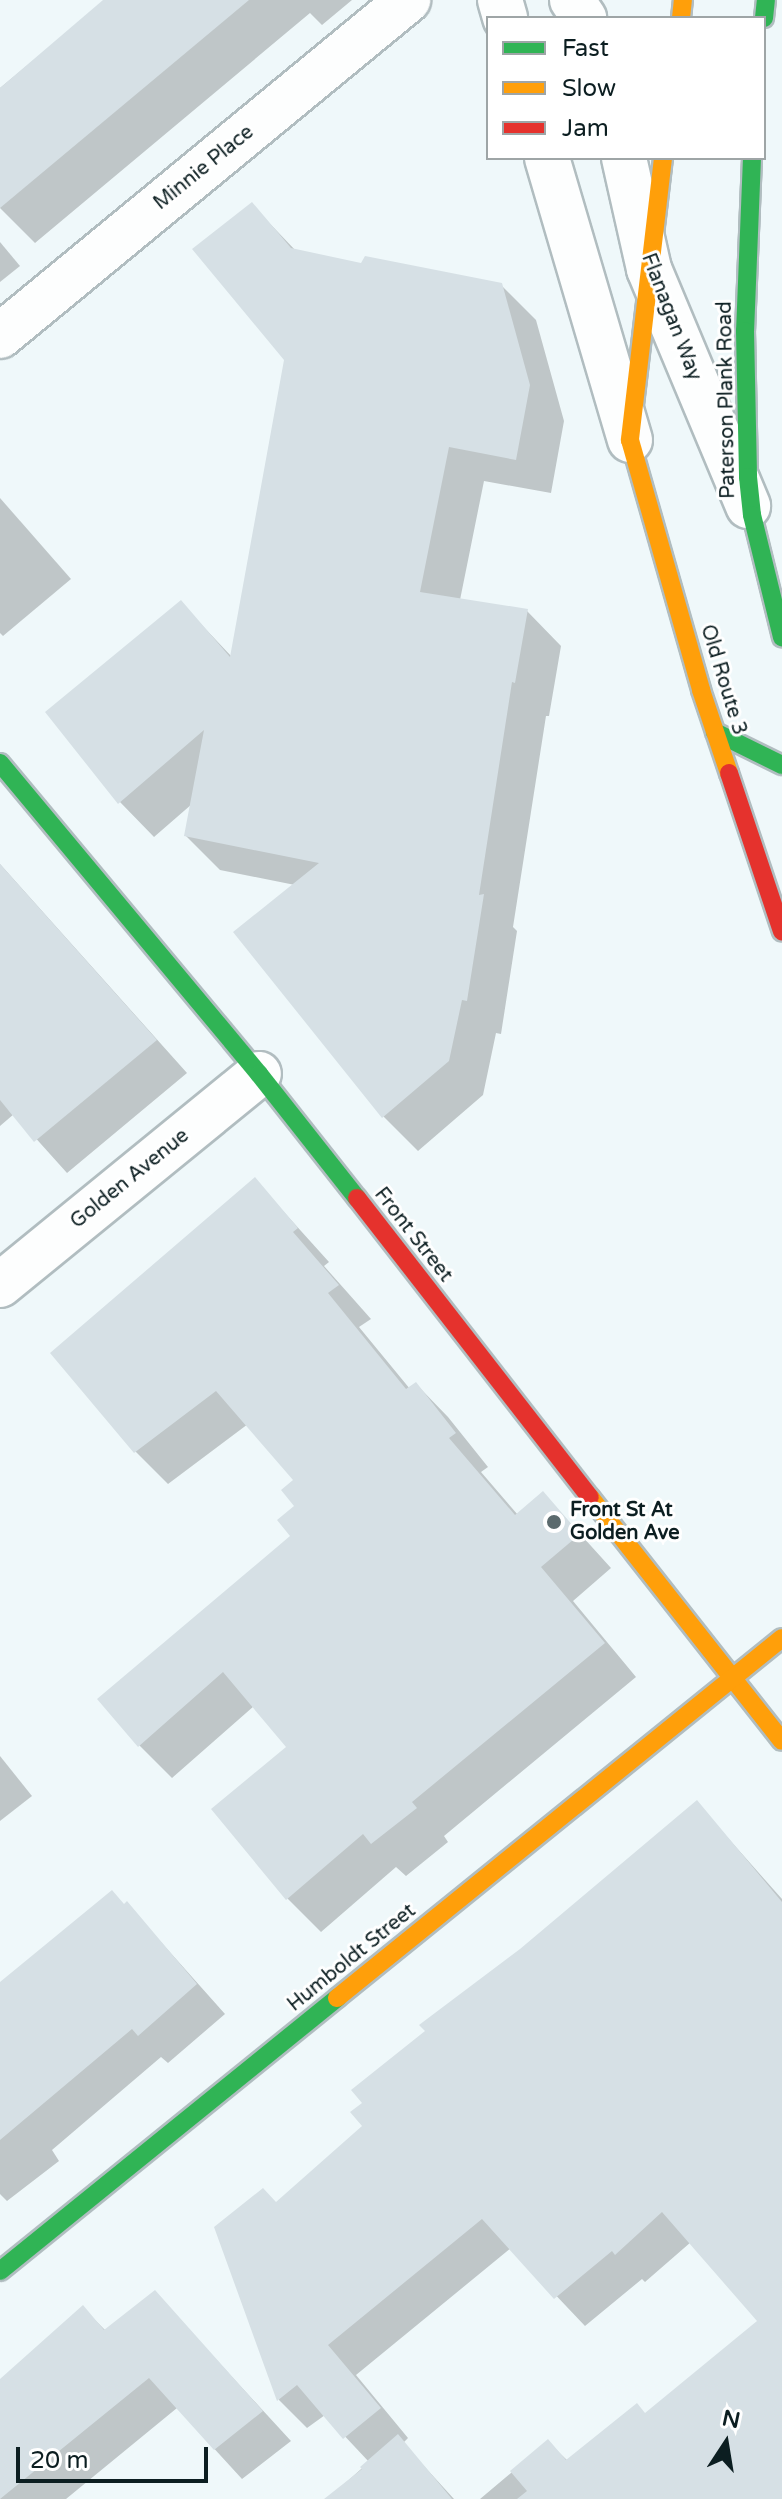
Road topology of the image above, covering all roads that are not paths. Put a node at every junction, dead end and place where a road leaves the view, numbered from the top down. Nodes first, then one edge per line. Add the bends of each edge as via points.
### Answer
1 (408, 0) edge
2 (548, 160) edge
3 (624, 160) edge
4 (663, 160) edge
5 (752, 160) edge
6 (649, 269) junction
7 (0, 336) edge
8 (630, 440) junction
9 (752, 515) junction
10 (782, 637) edge
11 (715, 732) junction
12 (0, 763) edge
13 (782, 765) edge
14 (782, 931) edge
15 (259, 1074) junction
16 (0, 1285) edge
17 (782, 1638) edge
18 (769, 1674) dead end
19 (731, 1679) junction
20 (782, 1741) edge
21 (0, 2271) edge

1 - 7 street, Minnie Place
2 - 8 street
3 - 6 street, Flanagan Way
4 - 6 street
5 - 9 street, Paterson Plank Road via 745,331
6 - 8 street
6 - 9 street, Flanagan Way
8 - 11 street, Old Route 3
9 - 10 street, Paterson Plank Road
11 - 13 street
11 - 14 street, Old Route 3
12 - 15 street, Front Street
15 - 16 street, Golden Avenue
15 - 19 street, Front Street
17 - 19 street, Humboldt Street
18 - 19 street
19 - 20 street, Front Street
19 - 21 street, Humboldt Street

